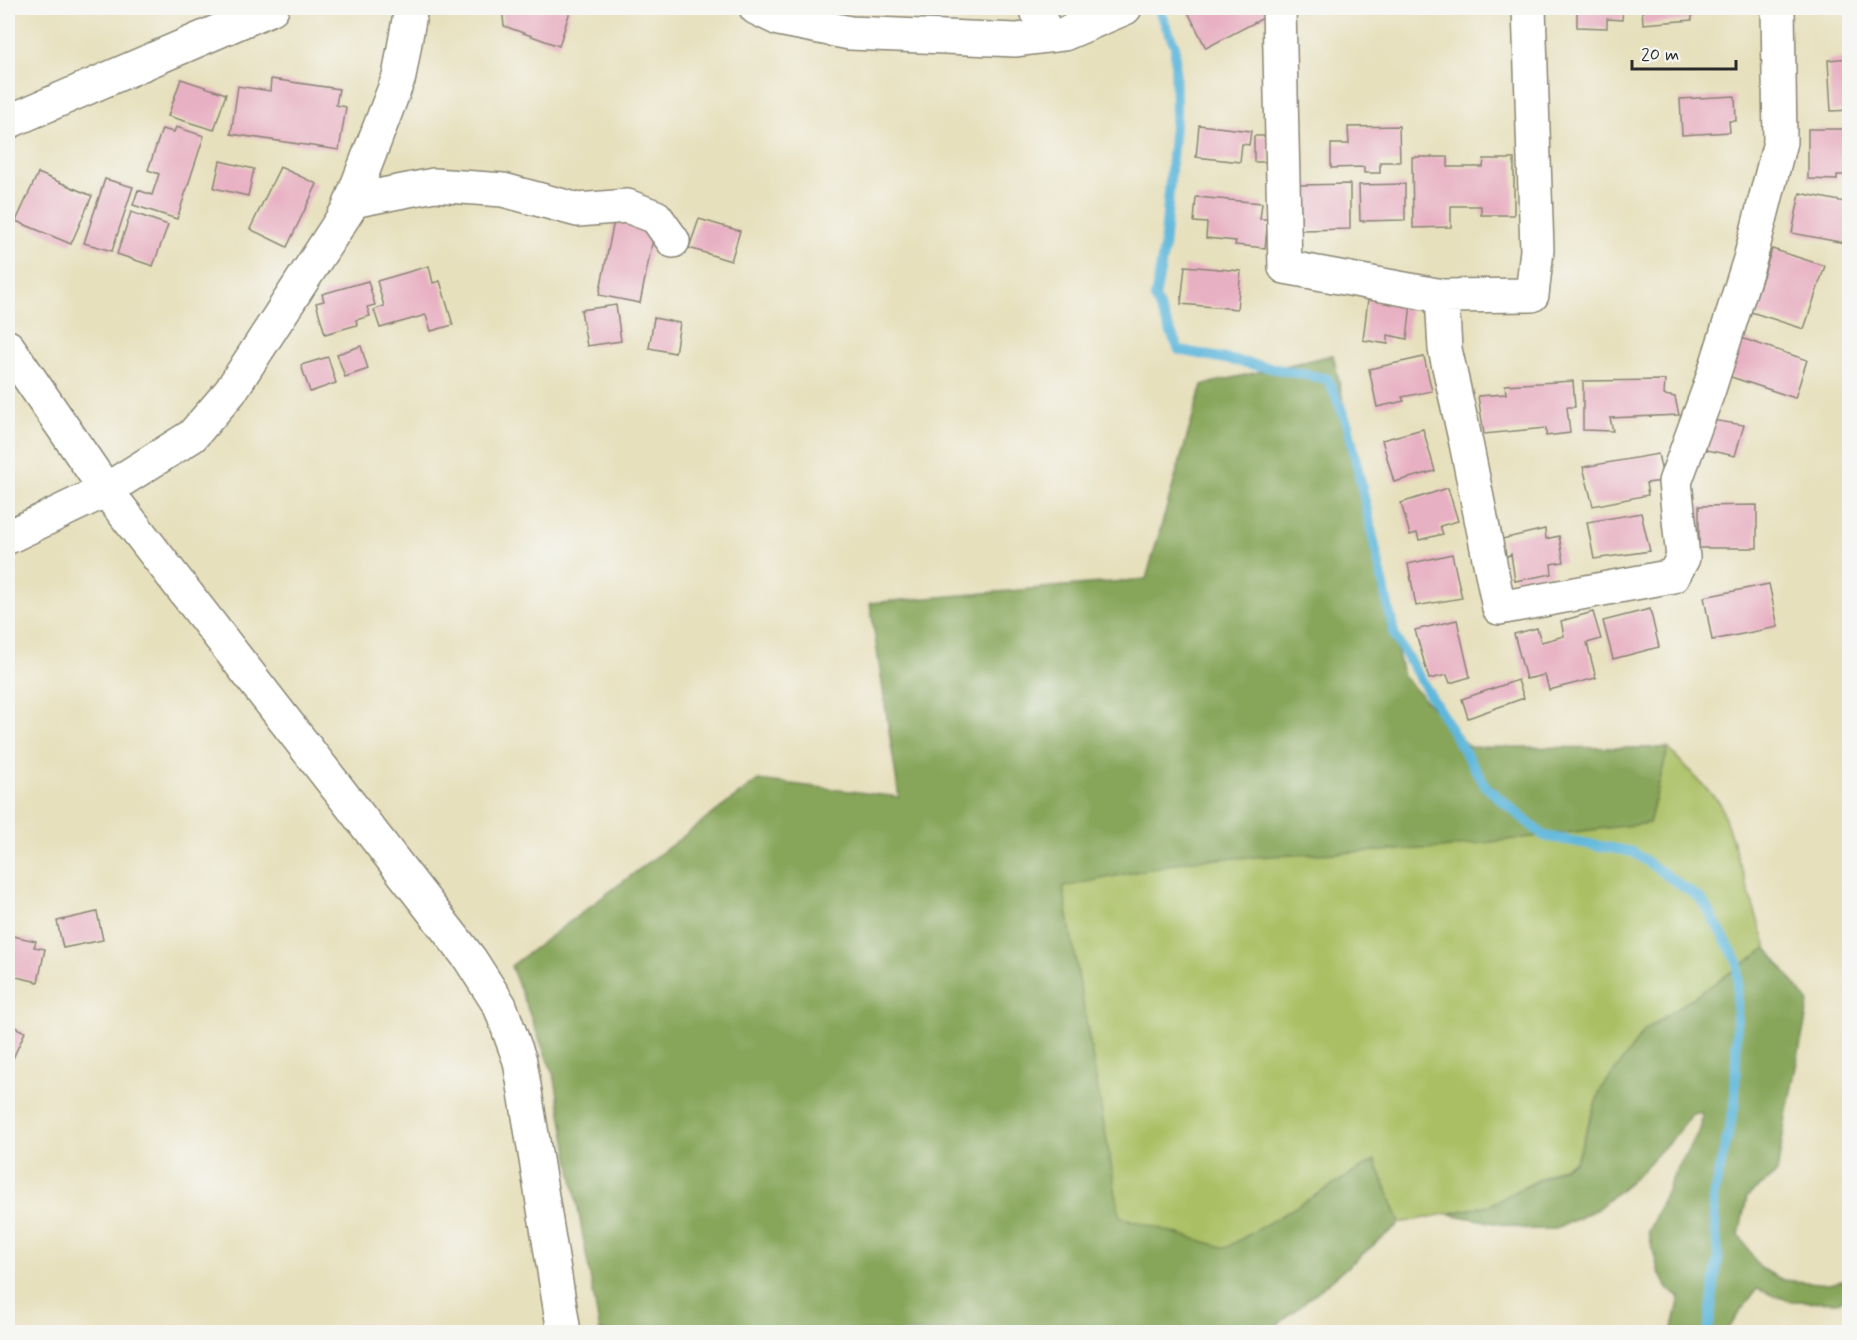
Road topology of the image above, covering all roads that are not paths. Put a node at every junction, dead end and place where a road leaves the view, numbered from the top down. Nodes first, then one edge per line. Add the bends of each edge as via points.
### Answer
1 (272, 8) edge
2 (411, 8) edge
3 (756, 8) edge
4 (1125, 8) edge
5 (1279, 8) edge
6 (1529, 8) edge
7 (1779, 8) edge
8 (1041, 22) edge
9 (8, 122) edge
10 (352, 201) junction
11 (673, 241) dead end
12 (1442, 296) junction
13 (8, 347) edge
14 (106, 490) junction
15 (8, 537) edge
16 (564, 1332) edge

1 - 9 street
2 - 10 street via 399,77
3 - 8 street via 779,19 850,33 1016,39
4 - 8 street via 1064,34
5 - 12 street via 1286,267
6 - 12 street via 1538,250 1532,295
7 - 12 street via 1780,142 1743,280 1675,482 1683,558 1674,576 1499,608 1445,349
10 - 11 street via 434,185 503,190 578,210 627,206 656,217
10 - 14 street via 230,392 192,436
13 - 14 street
14 - 15 street
14 - 16 street via 463,950 500,1006 522,1070

